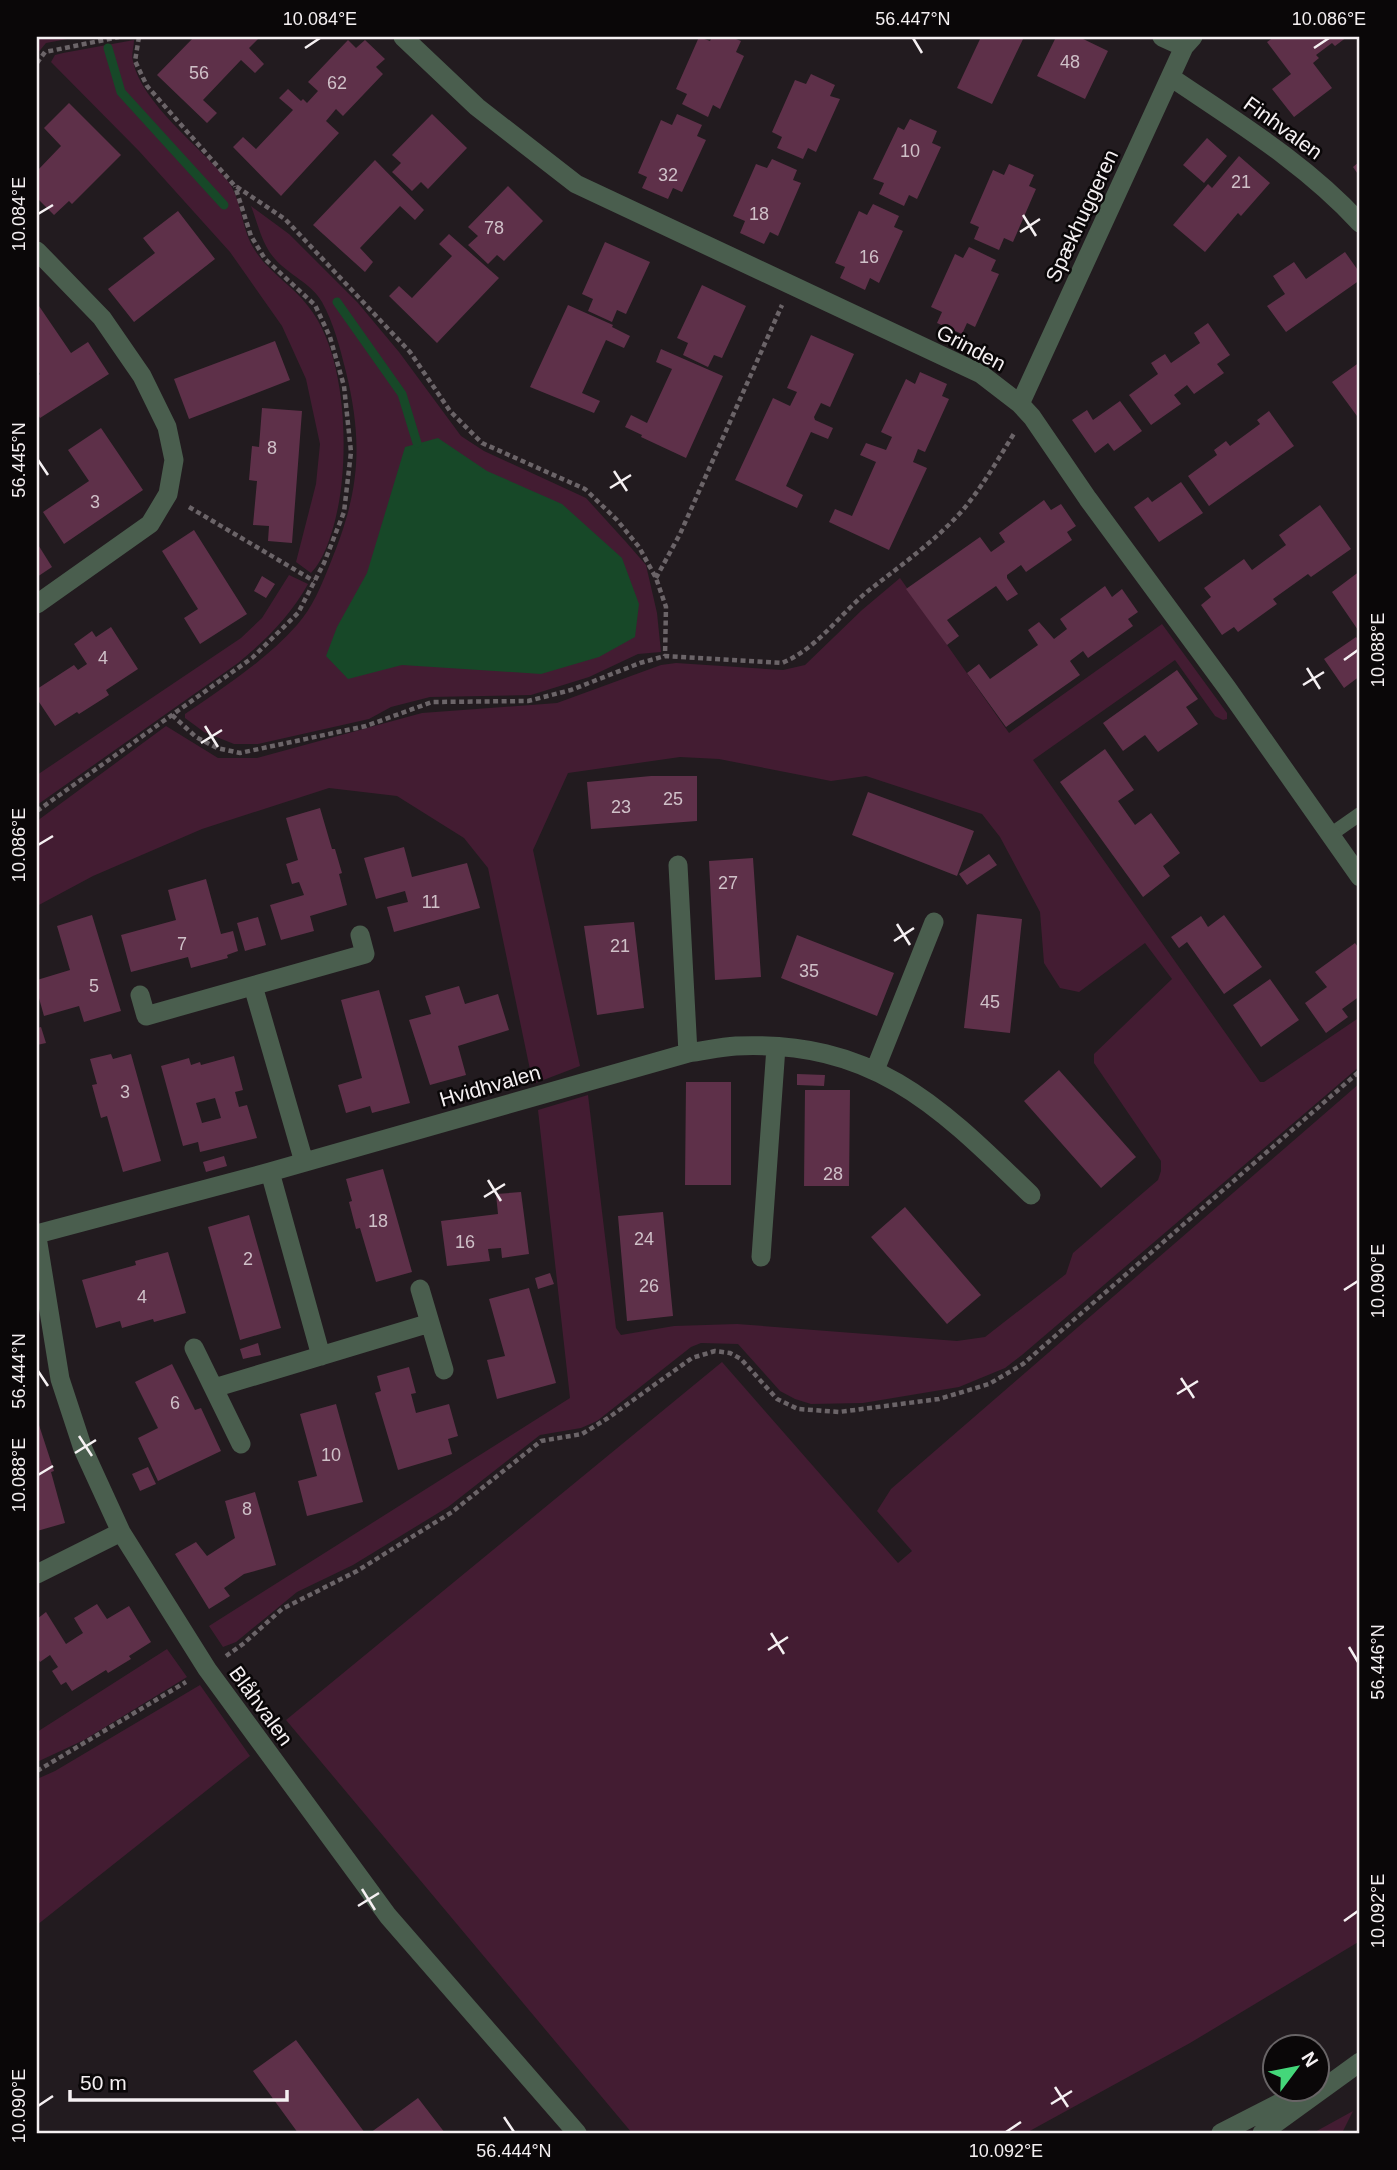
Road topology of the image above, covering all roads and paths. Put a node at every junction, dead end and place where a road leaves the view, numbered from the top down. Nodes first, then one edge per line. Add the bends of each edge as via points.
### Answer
1 (119, 37) edge
2 (139, 37) edge
3 (402, 37) edge
4 (1161, 37) edge
5 (1189, 42) edge
6 (37, 62) edge
7 (1171, 78) junction
8 (234, 185) junction
9 (1360, 223) edge
10 (37, 251) edge
11 (791, 285) junction
12 (1026, 410) junction
13 (168, 494) junction
14 (656, 578) junction
15 (314, 581) junction
16 (37, 604) edge
17 (665, 656) junction
18 (172, 715) junction
19 (37, 811) edge
20 (1360, 814) edge
21 (1330, 835) junction
22 (678, 865) dead end
23 (1360, 877) edge
24 (934, 922) dead end
25 (360, 935) dead end
26 (254, 986) junction
27 (140, 995) dead end
28 (776, 1047) junction
29 (688, 1053) junction
30 (875, 1070) junction
31 (1360, 1071) edge
32 (304, 1162) junction
33 (270, 1172) junction
34 (1031, 1195) dead end
35 (37, 1235) edge
36 (761, 1257) dead end
37 (420, 1289) dead end
38 (430, 1323) junction
39 (194, 1348) dead end
40 (321, 1356) junction
41 (444, 1370) dead end
42 (214, 1388) junction
43 (242, 1444) dead end
44 (121, 1532) junction
45 (37, 1574) edge
46 (207, 1669) junction
47 (37, 1771) edge
48 (1360, 2062) edge
49 (1330, 2077) edge
50 (1278, 2104) edge
51 (577, 2133) edge
52 (1221, 2133) edge
53 (1262, 2133) edge

1 - 6 path via 45,52
2 - 8 path via 135,61 148,86
3 - 11 street, Grinden via 477,107 576,184
4 - 5 street, Spækhuggeren
5 - 7 street, Spækhuggeren
7 - 9 street, Finhvalen via 1294,161
7 - 12 street, Spækhuggeren
8 - 14 path via 285,219 410,352 450,411 482,443 585,489 639,547
8 - 15 path via 251,236 265,259 315,305 344,386 351,452 344,512
10 - 13 street via 102,318 142,376 167,426 174,460
11 - 12 street, Grinden via 981,374
11 - 14 path
12 - 17 path via 997,465 961,512 798,656 782,663
12 - 21 street, Grinden
13 - 15 path
13 - 16 street via 150,524
14 - 17 path via 666,607
15 - 18 path via 298,613 252,658
17 - 18 path via 528,701 432,702 366,726 240,753 196,737
18 - 19 path
20 - 21 lane
21 - 23 street, Grinden
22 - 29 street
24 - 30 street
25 - 26 street via 365,954
26 - 27 street via 146,1016
26 - 32 street
28 - 29 street, Hvidhvalen via 734,1046
28 - 30 street, Hvidhvalen via 829,1053
28 - 36 street
29 - 32 street, Hvidhvalen
30 - 34 street, Hvidhvalen via 919,1095 963,1129
31 - 46 path via 1023,1364 989,1384 939,1399 839,1412 798,1409 777,1399 730,1353 715,1351 692,1358 582,1434 541,1441 452,1512 358,1571 282,1609
32 - 33 street, Hvidhvalen
33 - 35 street, Hvidhvalen
33 - 40 street
35 - 44 street, Blåhvalen via 60,1379 83,1449
37 - 38 street
38 - 40 street
38 - 41 street
39 - 42 street
40 - 42 street
42 - 43 street
44 - 45 street
44 - 46 street, Blåhvalen
46 - 47 path
46 - 51 street, Blåhvalen via 388,1916
48 - 49 street
48 - 53 street
50 - 52 street

